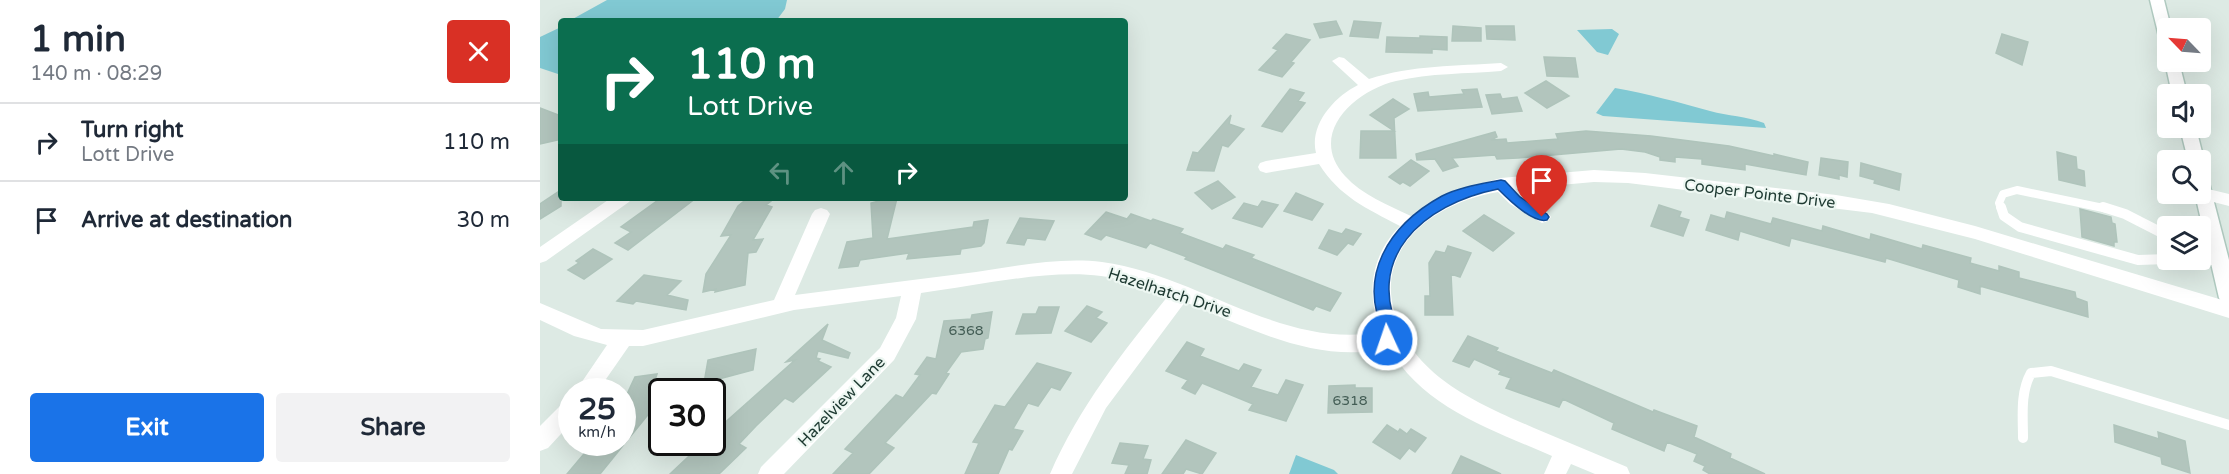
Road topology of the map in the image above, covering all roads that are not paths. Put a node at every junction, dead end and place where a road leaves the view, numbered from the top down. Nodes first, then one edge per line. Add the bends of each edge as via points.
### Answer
1 (2157, 0) edge
2 (2161, 18) edge
3 (1339, 61) dead end
4 (1501, 67) dead end
5 (1367, 85) junction
6 (1325, 157) junction
7 (1266, 167) dead end
8 (1501, 184) junction
9 (2211, 191) edge
10 (2229, 200) edge
11 (619, 201) edge
12 (2206, 204) edge
13 (822, 214) dead end
14 (1542, 217) dead end
15 (1412, 225) junction
16 (2157, 230) edge
17 (540, 256) edge
18 (2157, 259) edge
19 (2211, 260) edge
20 (2220, 262) junction
21 (913, 287) junction
22 (1180, 293) junction
23 (2229, 298) edge
24 (781, 306) junction
25 (540, 310) edge
26 (2229, 310) edge
27 (1395, 338) junction
28 (624, 339) junction
29 (595, 378) edge
30 (558, 422) edge
31 (2229, 425) edge
32 (2023, 438) dead end
33 (540, 441) edge
34 (1565, 451) junction
35 (769, 474) edge
36 (1061, 474) edge
37 (1555, 474) edge
38 (1619, 474) edge

1 - 2 street
3 - 5 street
4 - 5 street via 1405,74
5 - 6 street via 1330,116 1323,143
6 - 7 street
6 - 15 street via 1334,174 1355,194
8 - 14 street via 1516,200
8 - 15 street, Cooper Pointe Drive via 1448,199
8 - 26 street, Cooper Pointe Drive via 1620,176 1867,206 2049,255
9 - 10 street
11 - 17 street
12 - 20 street
13 - 24 street
15 - 27 street, Cooper Pointe Drive via 1389,254 1382,276 1384,313
16 - 18 lane via 2125,214 2017,190 2003,194 1999,203 2004,216 2020,227 2129,258
19 - 20 lane
20 - 23 street
21 - 22 street, Hazelhatch Drive via 1049,269 1090,268 1123,273
21 - 24 street, Hazelhatch Drive
21 - 35 street, Hazelview Lane via 906,319 887,354
22 - 27 street, Hazelhatch Drive via 1316,341 1360,344
22 - 36 street via 1090,414
24 - 28 street, Hazelhatch Drive via 668,334
25 - 28 street, Hazelhatch Drive via 589,334
27 - 34 street via 1416,370 1449,398
28 - 29 street
30 - 33 street
31 - 32 lane via 2041,370 2031,373 2026,380
34 - 37 street
34 - 38 street

